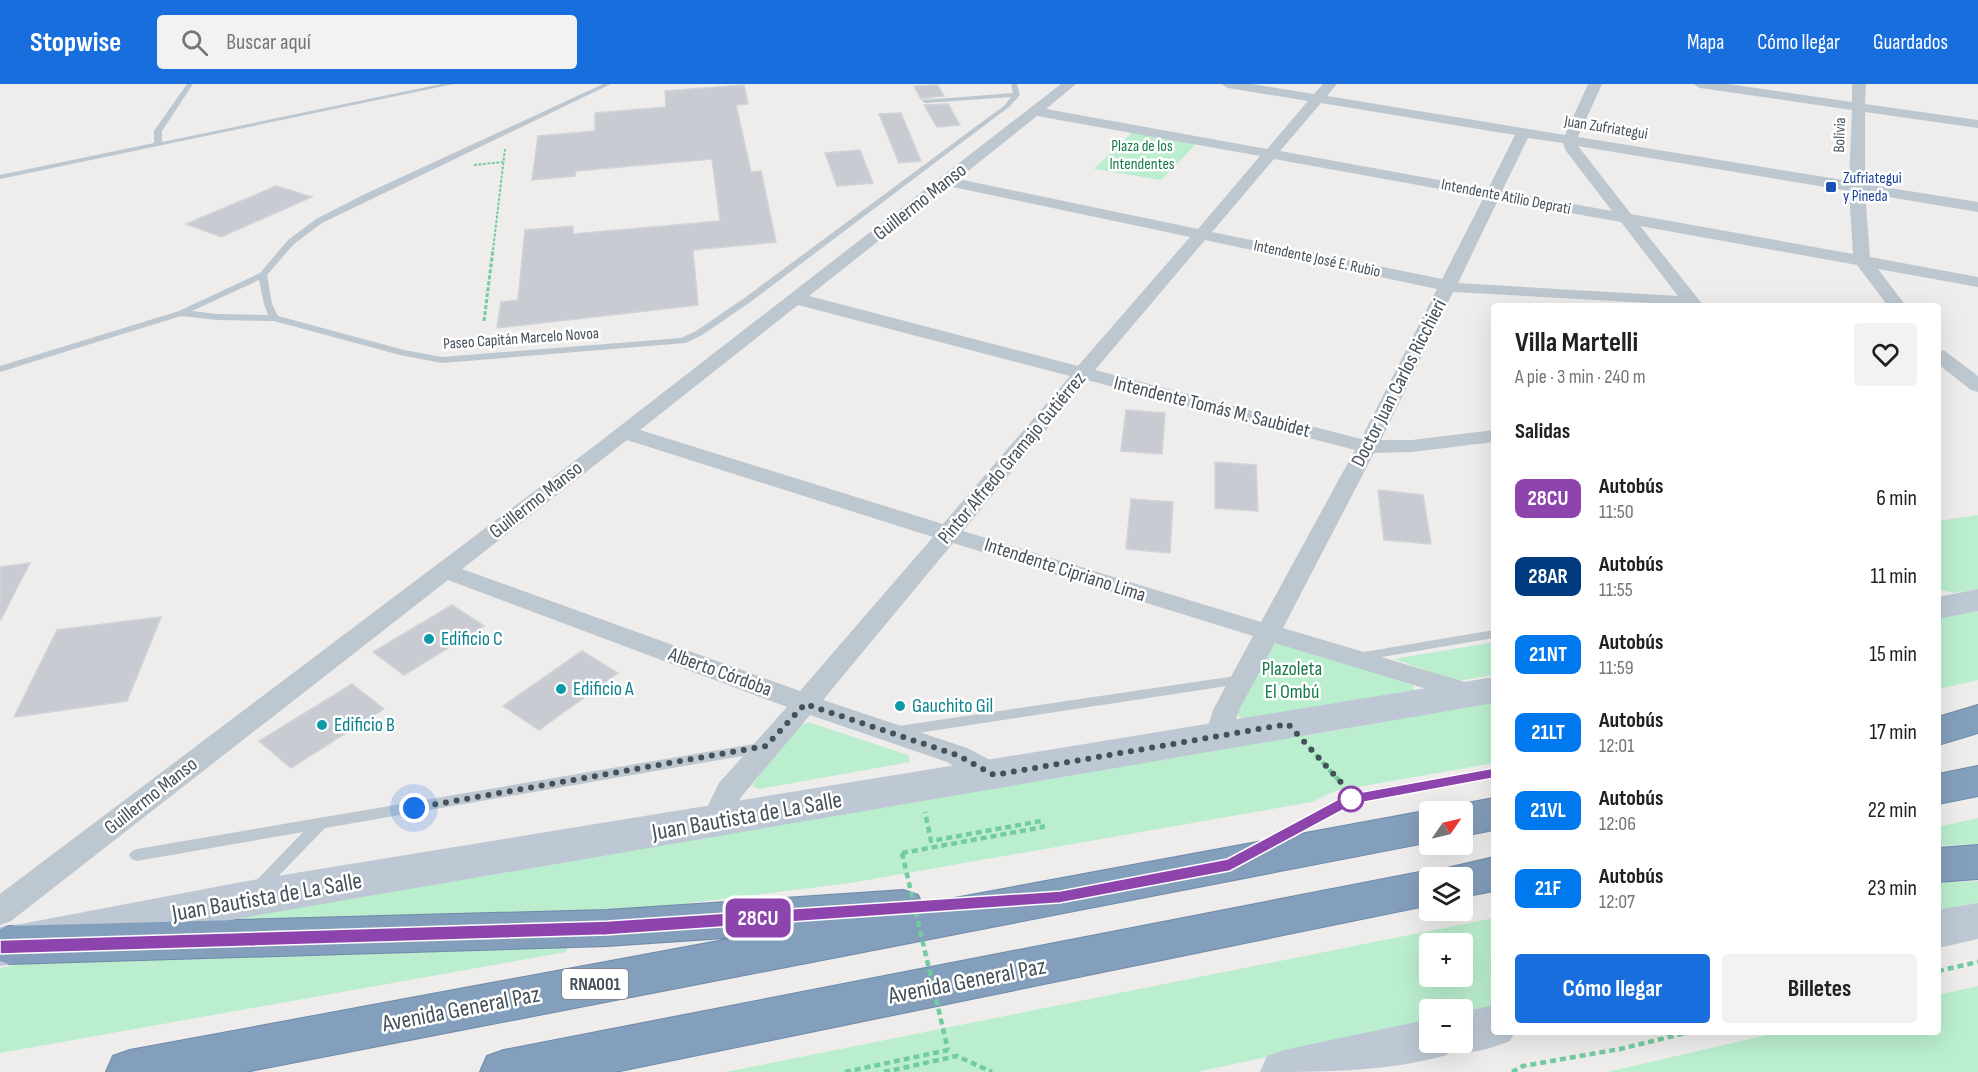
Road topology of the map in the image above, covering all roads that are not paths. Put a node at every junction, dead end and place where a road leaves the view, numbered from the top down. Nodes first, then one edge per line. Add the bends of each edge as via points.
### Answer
1 (190, 84) edge
2 (451, 84) edge
3 (608, 84) edge
4 (1014, 84) edge
5 (1069, 84) edge
6 (1228, 84) edge
7 (1595, 84) edge
8 (1700, 84) edge
9 (1859, 84) edge
10 (1324, 91) edge
11 (1017, 94) junction
12 (925, 101) dead end
13 (1859, 107) junction
14 (1034, 111) junction
15 (1978, 124) edge
16 (1524, 132) junction
17 (1570, 140) junction
18 (158, 144) junction
19 (1270, 154) junction
20 (0, 177) edge
21 (947, 181) junction
22 (1857, 187) junction
23 (1495, 194) junction
24 (1978, 207) edge
25 (1629, 220) junction
26 (1203, 234) junction
27 (1862, 260) junction
28 (263, 275) junction
29 (1978, 282) edge
30 (1448, 287) junction
31 (794, 298) junction
32 (1680, 303) edge
33 (1693, 303) edge
34 (1895, 303) edge
35 (182, 313) junction
36 (274, 318) junction
37 (1941, 357) edge
38 (0, 369) edge
39 (1968, 372) edge
40 (1082, 374) junction
41 (1941, 376) edge
42 (1978, 386) edge
43 (624, 432) junction
44 (1491, 436) edge
45 (1367, 447) junction
46 (949, 533) junction
47 (446, 571) junction
48 (1978, 600) edge
49 (1941, 607) edge
50 (1270, 632) junction
51 (1491, 635) edge
52 (1358, 657) junction
53 (1244, 680) junction
54 (1484, 692) edge
55 (805, 704) junction
56 (1978, 719) edge
57 (1978, 725) edge
58 (1941, 731) edge
59 (1941, 731) edge
60 (886, 733) junction
61 (1219, 736) junction
62 (766, 746) junction
63 (1491, 774) edge
64 (994, 775) junction
65 (1978, 781) edge
66 (1941, 788) edge
67 (1491, 815) edge
68 (1473, 818) edge
69 (715, 822) junction
70 (320, 824) junction
71 (1419, 828) edge
72 (137, 855) dead end
73 (1978, 862) edge
74 (1230, 865) junction
75 (1941, 865) edge
76 (1491, 875) edge
77 (1473, 878) edge
78 (1419, 890) edge
79 (1473, 892) edge
80 (1491, 892) edge
81 (1060, 897) junction
82 (247, 900) junction
83 (1978, 921) edge
84 (1941, 928) edge
85 (3, 935) edge
86 (1491, 1027) edge
87 (1473, 1031) edge
88 (1419, 1042) edge
89 (130, 1072) edge
90 (504, 1072) edge
91 (1284, 1072) edge

1 - 18 lane via 158,131
2 - 18 lane
3 - 28 lane via 319,221 291,242
4 - 11 lane
5 - 14 street, Guillermo Manso
6 - 10 street, Juan Zufriategui
7 - 17 street
8 - 13 street
9 - 13 street, Bolivia
10 - 16 street, Juan Zufriategui
10 - 19 street, Pintor Alfredo Gramajo Gutiérrez
11 - 12 lane
11 - 36 lane, Paseo Capitán Marcelo Novoa via 1007,106 746,301 683,341 442,360
13 - 15 street
13 - 22 street, Bolivia
14 - 19 street, Intendente Atilio Deprati
14 - 21 street, Guillermo Manso
16 - 17 street, Juan Zufriategui
16 - 23 street, Doctor Juan Carlos Ricchieri
17 - 22 street, Juan Zufriategui
17 - 25 street via 1571,148
18 - 20 lane
19 - 23 street, Intendente Atilio Deprati
19 - 26 street, Pintor Alfredo Gramajo Gutiérrez
21 - 26 street, Intendente José E. Rubio
21 - 31 street, Guillermo Manso
22 - 24 street, Juan Zufriategui
22 - 27 street, Bolivia
23 - 25 street, Intendente Atilio Deprati
23 - 30 street, Doctor Juan Carlos Ricchieri
25 - 27 street, Intendente Atilio Deprati
25 - 33 street
26 - 30 street, Intendente José E. Rubio
26 - 40 street, Pintor Alfredo Gramajo Gutiérrez
27 - 29 street, Intendente Atilio Deprati
27 - 34 street
28 - 35 lane
28 - 36 lane
30 - 32 street, Intendente José E. Rubio
30 - 45 street, Doctor Juan Carlos Ricchieri
31 - 40 street, Intendente Tomás M. Saubidet
31 - 43 street, Guillermo Manso
35 - 36 lane, Paseo Capitán Marcelo Novoa
35 - 38 lane
37 - 39 street
39 - 41 street
39 - 42 street
40 - 45 street, Intendente Tomás M. Saubidet
40 - 46 street, Pintor Alfredo Gramajo Gutiérrez
43 - 46 street, Intendente Cipriano Lima
43 - 47 street, Guillermo Manso
44 - 45 street, Intendente Tomás M. Saubidet
45 - 50 street, Doctor Juan Carlos Ricchieri
46 - 50 street, Intendente Cipriano Lima
46 - 55 street, Pintor Alfredo Gramajo Gutiérrez
47 - 55 street, Alberto Córdoba
47 - 85 street, Guillermo Manso
48 - 49 street
50 - 52 street, Intendente Cipriano Lima
50 - 53 street, Doctor Juan Carlos Ricchieri
51 - 52 lane
52 - 54 street, Intendente Cipriano Lima
53 - 60 lane
53 - 61 street, Doctor Juan Carlos Ricchieri via 1226,710
54 - 61 street, Juan Bautista de La Salle
55 - 60 street, Alberto Córdoba
55 - 62 street, Pintor Alfredo Gramajo Gutiérrez
56 - 58 highway
57 - 59 highway
60 - 64 street, Alberto Córdoba via 957,755
61 - 64 street, Juan Bautista de La Salle
62 - 69 street, Pintor Alfredo Gramajo Gutiérrez via 729,791
62 - 70 lane
63 - 74 lane via 1351,799
64 - 69 street, Juan Bautista de La Salle
65 - 66 highway
67 - 68 highway
69 - 82 street, Juan Bautista de La Salle
70 - 72 lane
70 - 82 lane
71 - 74 highway, Avenida General Paz / RNA001
73 - 75 highway
74 - 81 highway, Avenida General Paz / RNA001
76 - 77 highway
78 - 90 highway, Avenida General Paz
79 - 80 highway
81 - 85 highway via 607,928
81 - 89 highway, Avenida General Paz / RNA001
82 - 85 street, Juan Bautista de La Salle
83 - 84 street
86 - 87 street
88 - 91 street

